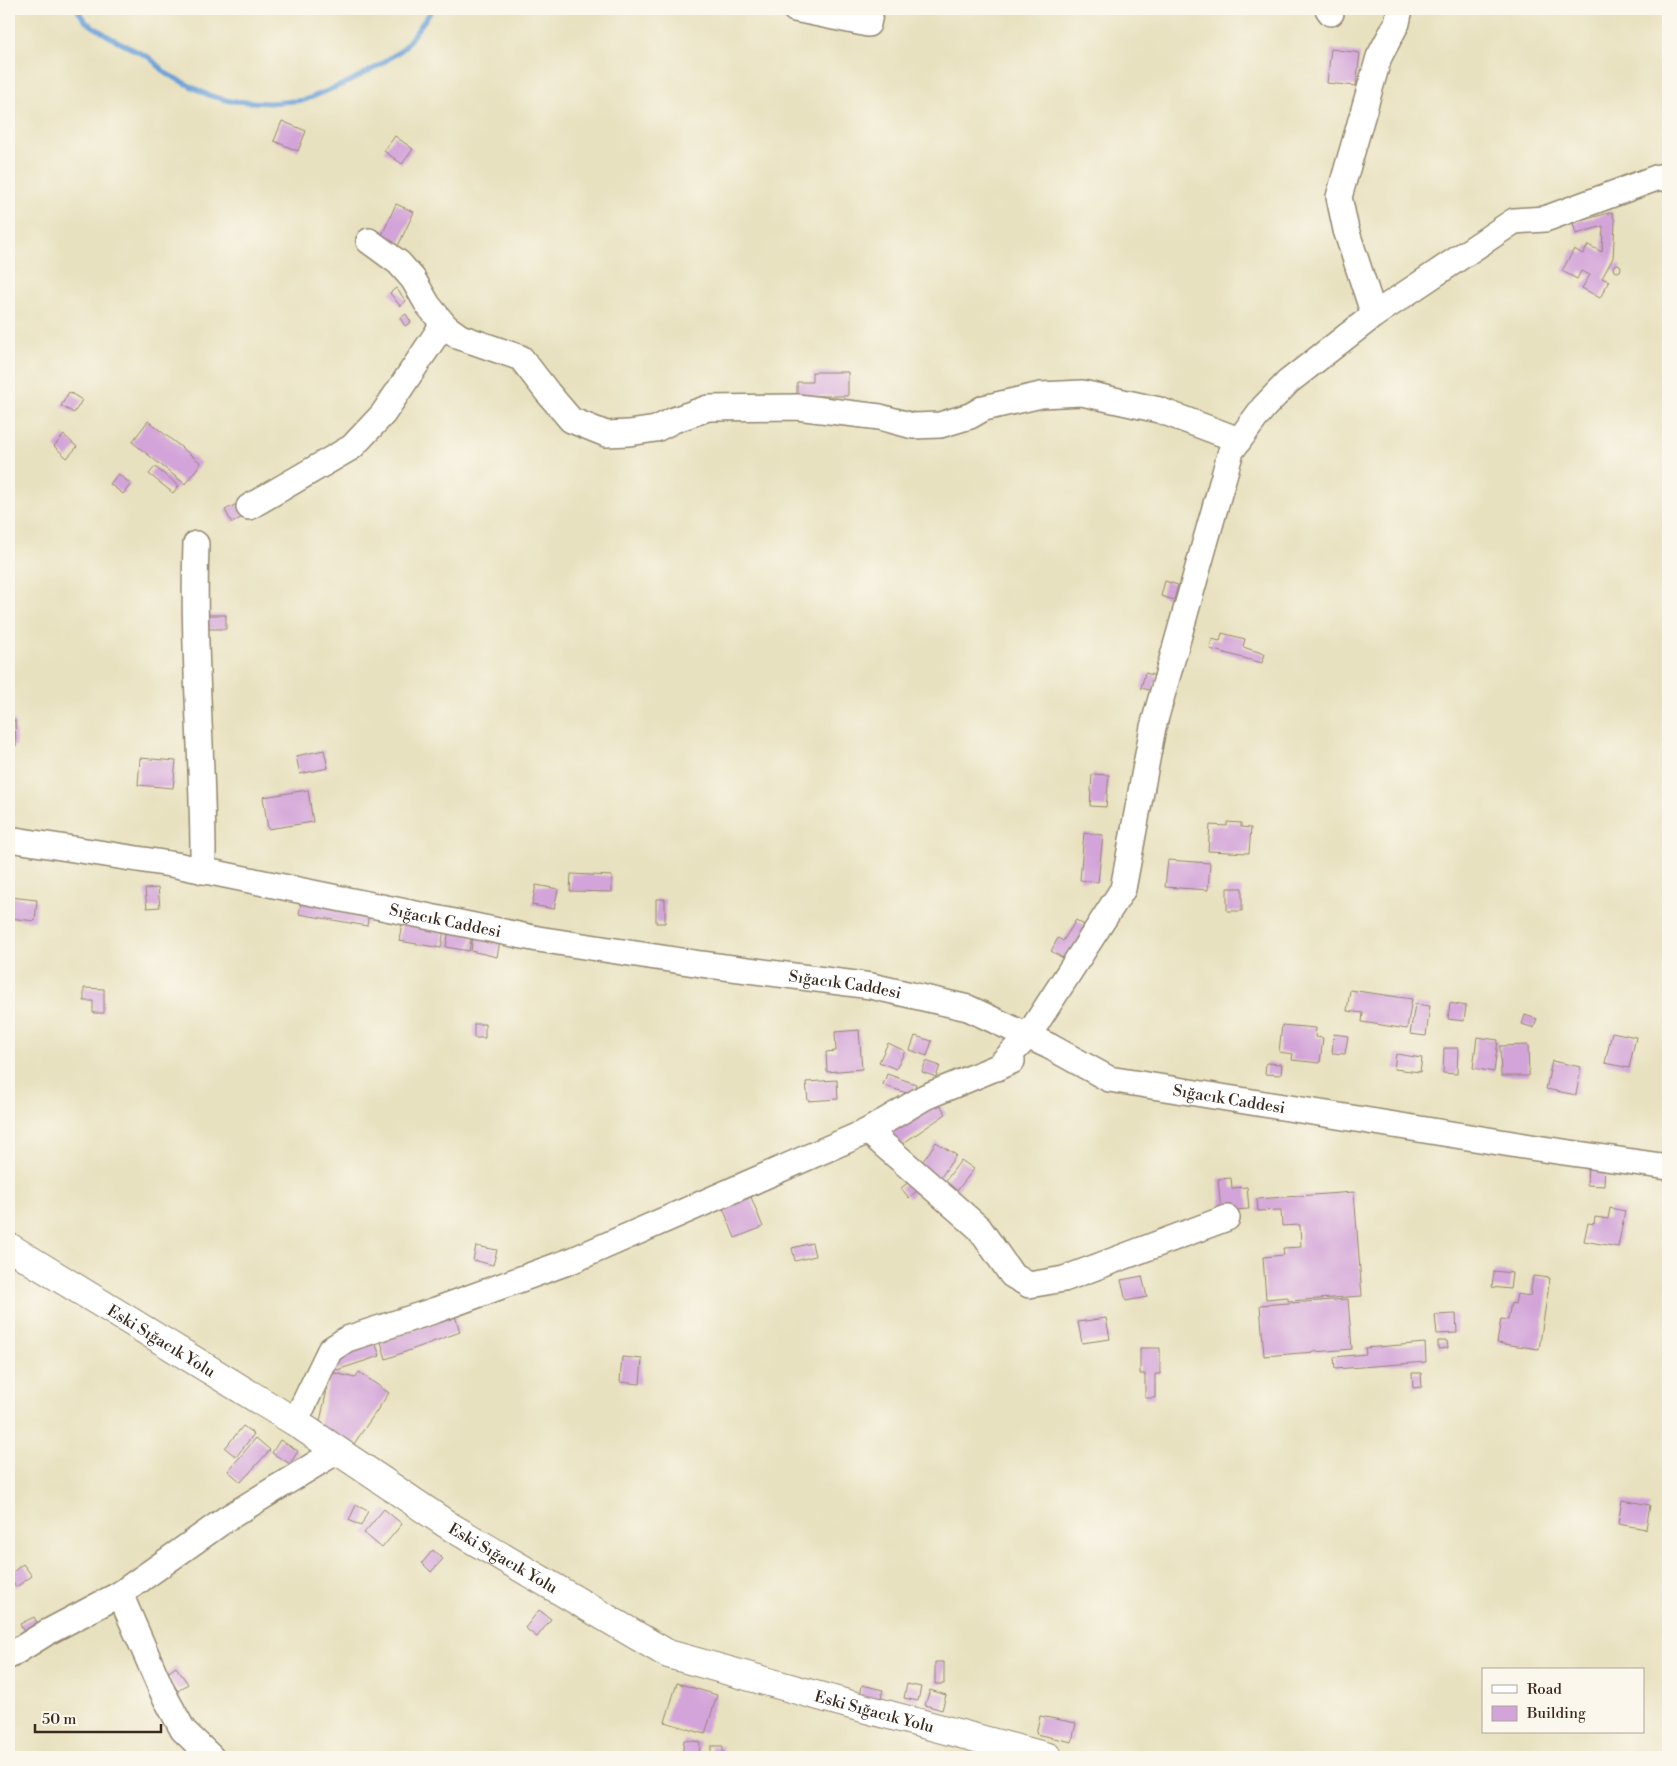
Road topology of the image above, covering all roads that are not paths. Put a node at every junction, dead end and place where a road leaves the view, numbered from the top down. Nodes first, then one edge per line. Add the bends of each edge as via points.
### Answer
1 (795, 9) edge
2 (871, 9) edge
3 (1400, 9) edge
4 (1668, 179) edge
5 (368, 241) dead end
6 (1374, 315) junction
7 (445, 326) junction
8 (1239, 440) junction
9 (249, 507) dead end
10 (196, 544) dead end
11 (9, 839) edge
12 (204, 870) junction
13 (1039, 1041) junction
14 (868, 1130) junction
15 (1668, 1167) edge
16 (1227, 1218) dead end
17 (9, 1247) edge
18 (295, 1422) junction
19 (338, 1451) junction
20 (120, 1594) junction
21 (9, 1656) edge
22 (211, 1757) edge
23 (1048, 1757) edge

1 - 2 street via 868,24
3 - 6 street via 1397,23 1380,57 1339,197 1346,230
4 - 6 street via 1659,177 1545,219 1514,221
5 - 7 street via 404,268
6 - 8 street via 1288,382
7 - 8 street via 460,337 521,358 571,420 606,434 656,429 708,408 797,407 880,417 913,426 940,425 984,408 1041,395 1082,393 1159,410
7 - 9 street via 383,414 352,447
8 - 13 street via 1231,451 1153,727 1124,888
10 - 12 street via 194,598
11 - 12 street, Sığacık Caddesi
12 - 13 street, Sığacık Caddesi via 538,939 871,986 968,1008
13 - 14 street via 997,1068 925,1097
13 - 15 street, Sığacık Caddesi via 1109,1079
14 - 16 street via 979,1228 1012,1275 1028,1285 1064,1279
14 - 18 street via 573,1260 347,1339 330,1350
17 - 18 main road, Eski Sığacık Yolu
18 - 19 main road, Eski Sığacık Yolu
19 - 20 street via 226,1519
19 - 23 main road, Eski Sığacık Yolu via 451,1527 668,1654
20 - 21 street
20 - 22 street via 175,1716 183,1730

